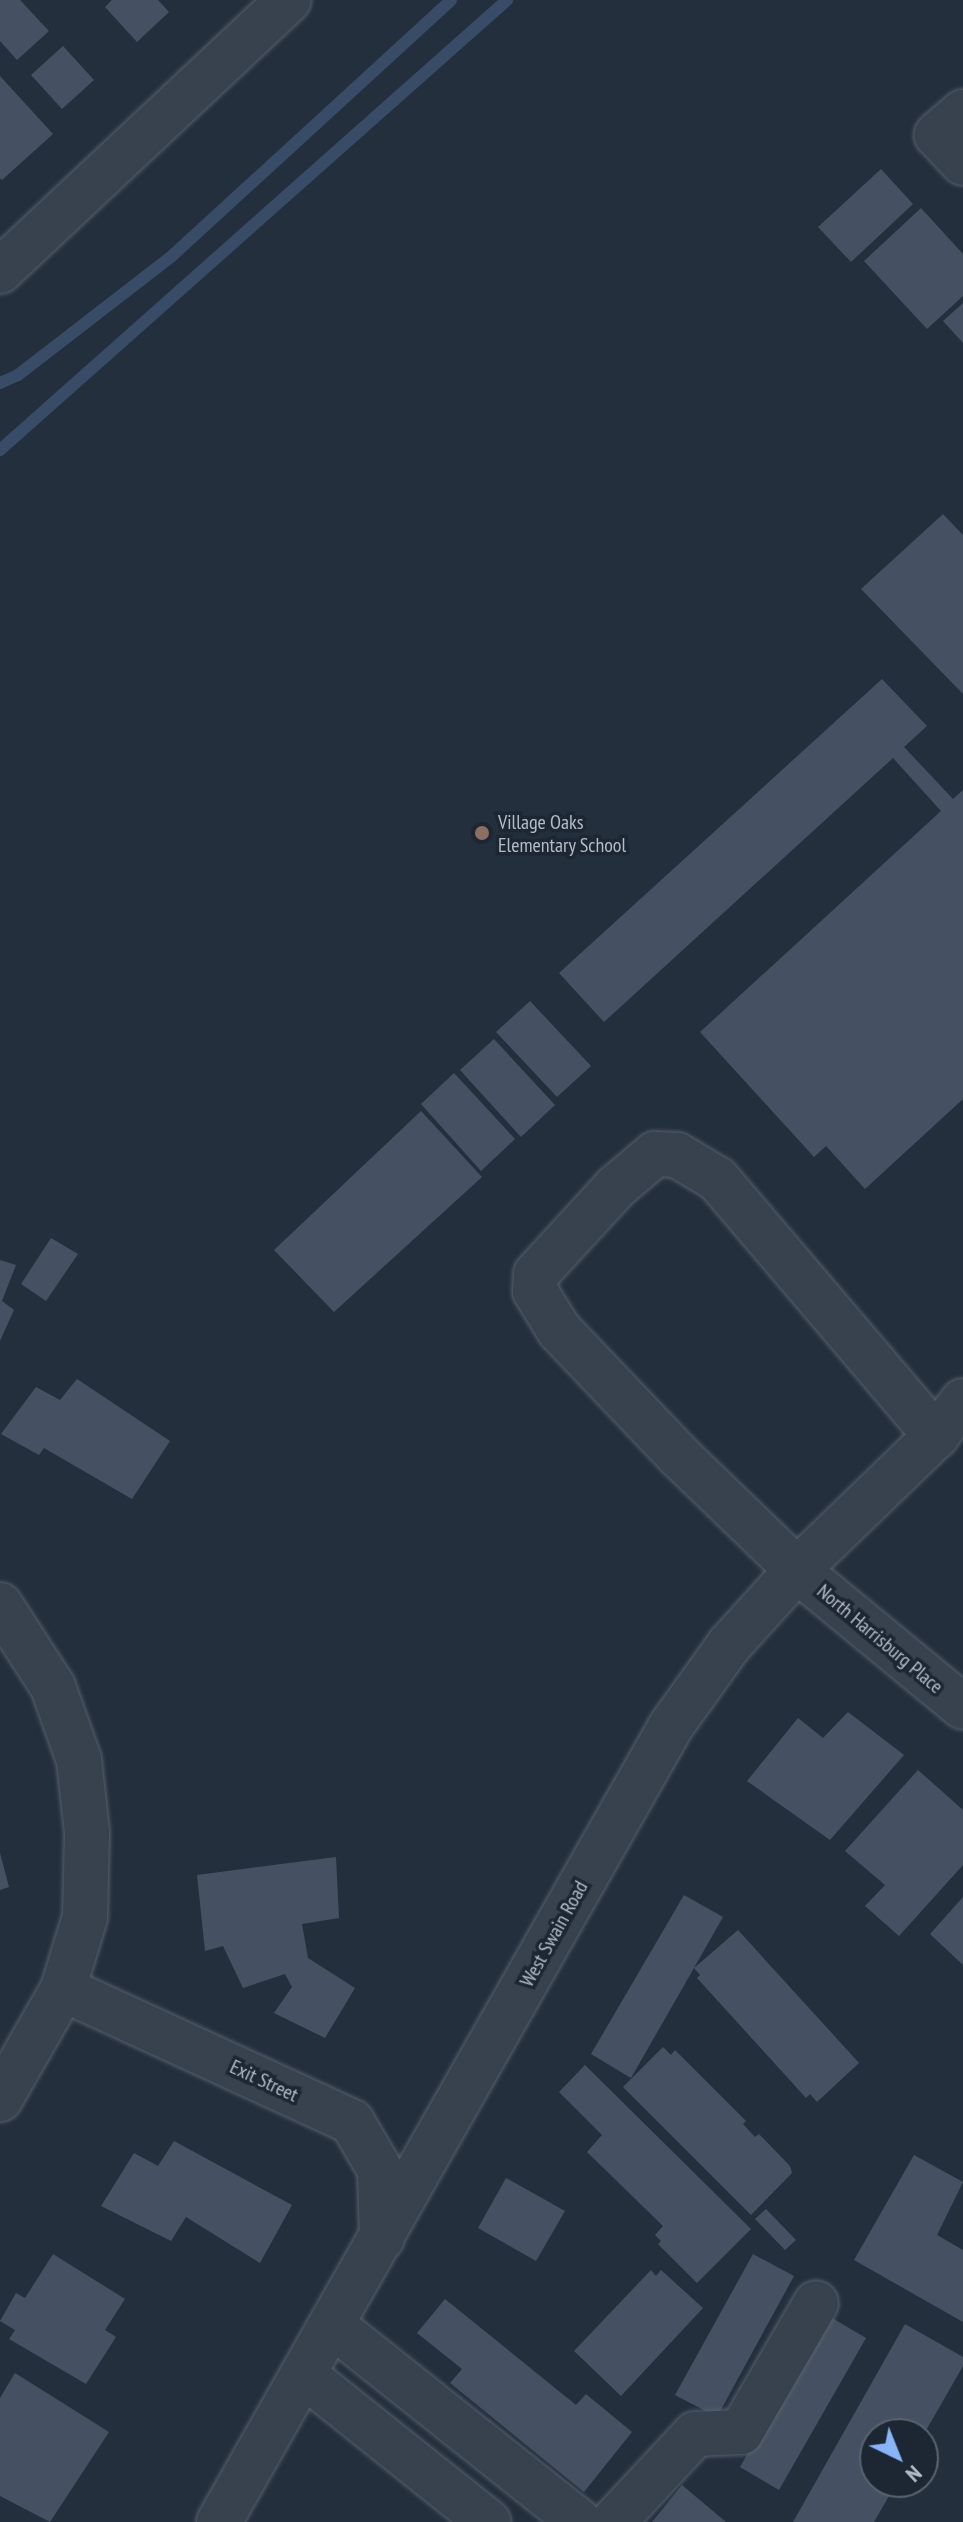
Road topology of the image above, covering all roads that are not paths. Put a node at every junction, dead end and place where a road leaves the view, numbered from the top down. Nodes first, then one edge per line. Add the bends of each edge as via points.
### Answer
1 (289, 0) edge
2 (963, 112) edge
3 (963, 163) edge
4 (0, 271) edge
5 (963, 1401) edge
6 (936, 1436) junction
7 (797, 1570) junction
8 (0, 1605) edge
9 (963, 1707) edge
10 (63, 1989) junction
11 (0, 2099) edge
12 (382, 2239) junction
13 (816, 2303) dead end
14 (332, 2325) junction
15 (304, 2375) junction
16 (219, 2522) edge
17 (488, 2522) edge
18 (580, 2522) edge
19 (613, 2522) edge

1 - 4 street
2 - 3 street via 937,135
5 - 6 street, West Swain Road
6 - 7 street, West Swain Road
6 - 7 street, North Harrisburg Place via 717,1179 677,1155 655,1154 616,1187 536,1274 535,1291 559,1330
7 - 9 street, North Harrisburg Place
7 - 12 street, West Swain Road via 729,1645 671,1726
8 - 10 street via 53,1687 79,1760 87,1832 85,1917
10 - 11 street
10 - 12 street, Exit Street via 352,2122 380,2170
12 - 14 street, West Swain Road
13 - 19 street via 741,2432 695,2434
14 - 15 street, West Swain Road
14 - 18 street
15 - 16 street, West Swain Road
15 - 17 street

